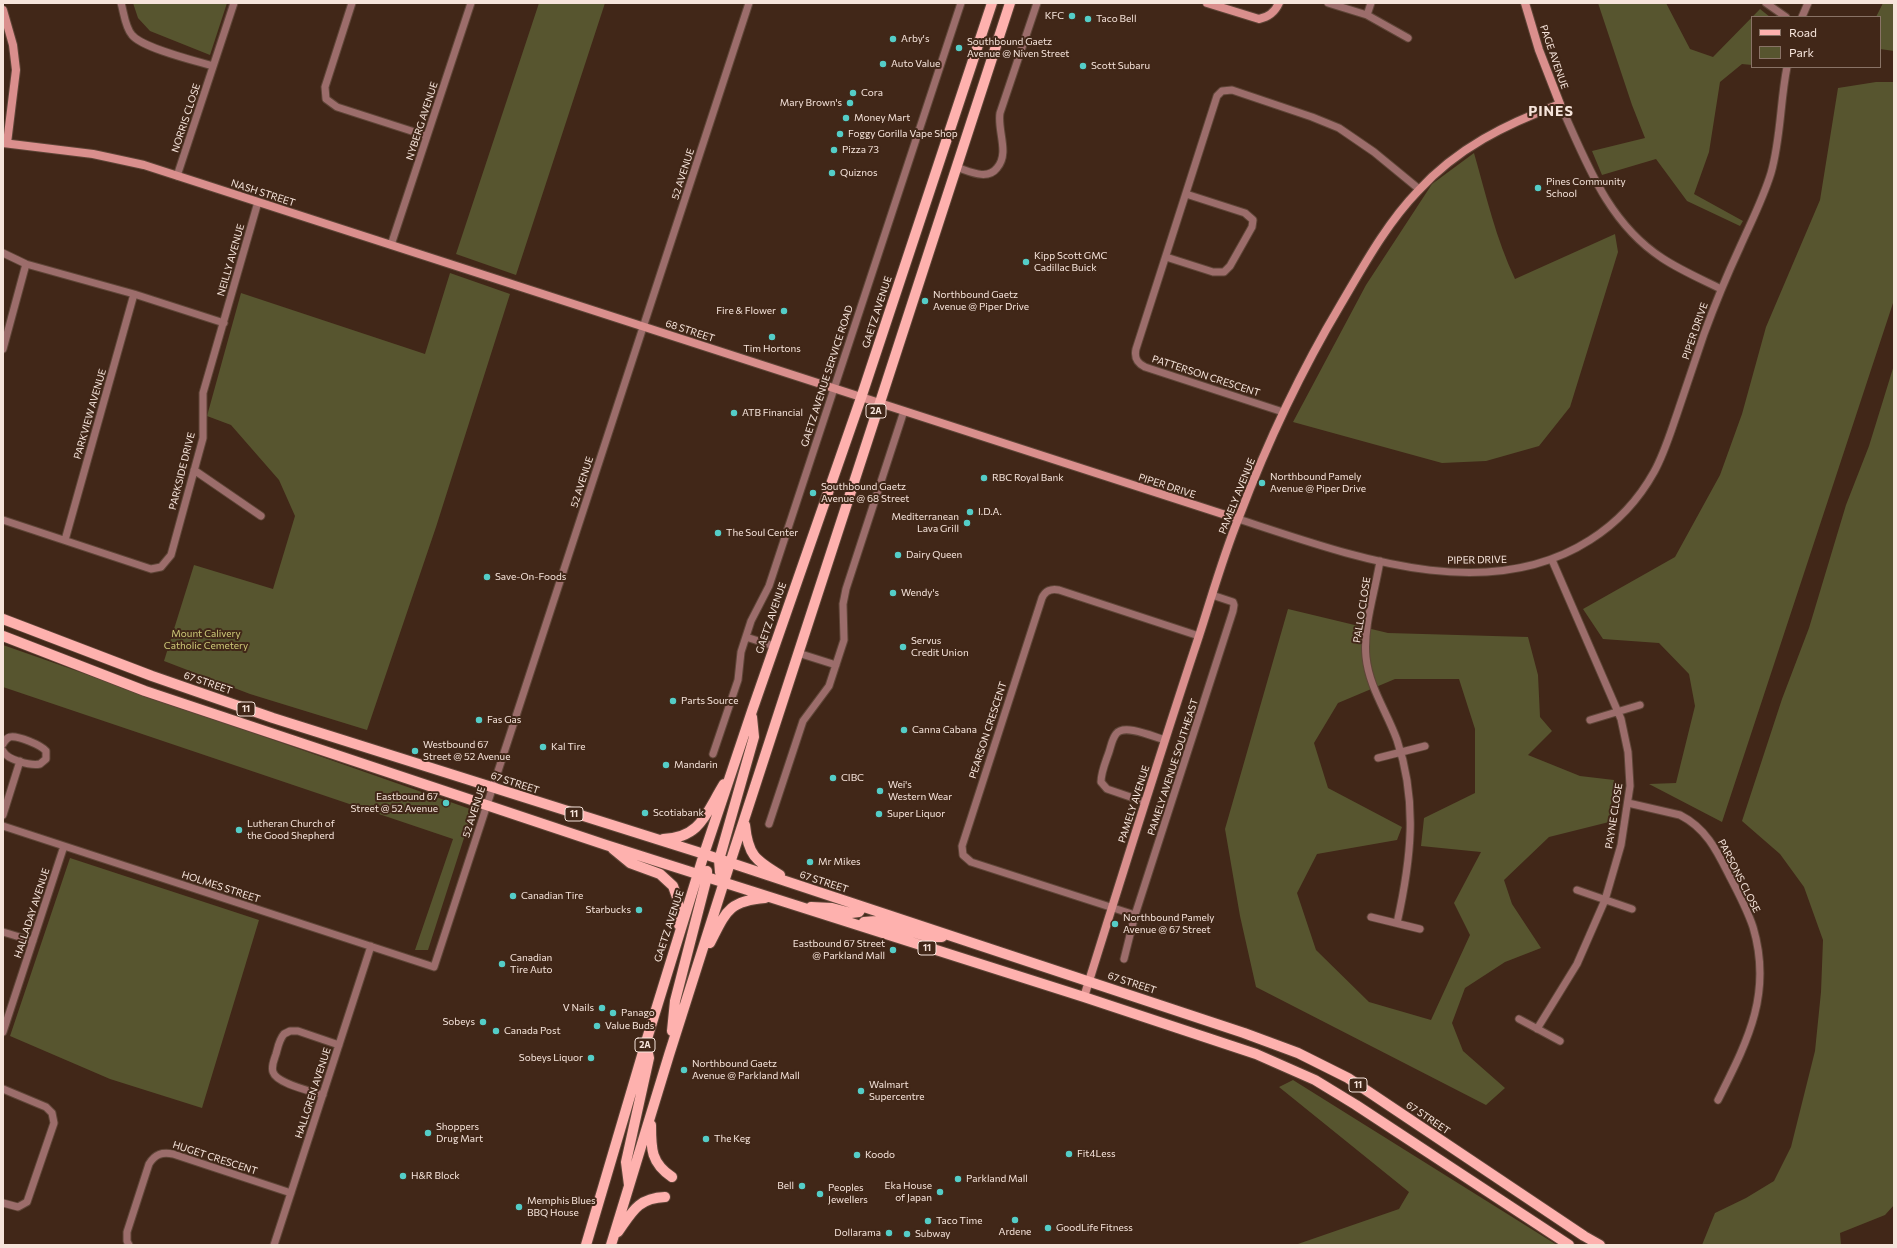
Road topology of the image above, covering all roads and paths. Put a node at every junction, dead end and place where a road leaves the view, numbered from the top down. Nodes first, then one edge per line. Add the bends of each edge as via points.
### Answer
1 (121, 3) edge
2 (234, 3) edge
3 (352, 3) edge
4 (471, 3) edge
5 (749, 3) edge
6 (961, 3) edge
7 (992, 3) edge
8 (1010, 3) edge
9 (1037, 3) edge
10 (1207, 3) edge
11 (1279, 3) edge
12 (1328, 3) edge
13 (1371, 3) edge
14 (1525, 3) edge
15 (1766, 3) edge
16 (1808, 3) edge
17 (3, 10) edge
18 (1367, 16) junction
19 (1785, 16) edge
20 (1802, 16) edge
21 (1408, 38) dead end
22 (213, 66) junction
23 (1787, 68) edge
24 (1560, 104) junction
25 (427, 136) junction
26 (5, 143) edge
27 (956, 167) junction
28 (177, 176) junction
29 (1419, 189) junction
30 (1186, 194) junction
31 (258, 202) junction
32 (391, 245) junction
33 (3, 253) edge
34 (1166, 257) junction
35 (26, 264) junction
36 (513, 284) joint
37 (1721, 288) junction
38 (134, 294) junction
39 (224, 323) junction
40 (643, 327) junction
41 (3, 349) edge
42 (833, 389) junction
43 (861, 398) junction
44 (878, 403) junction
45 (904, 412) junction
46 (1283, 412) junction
47 (194, 470) junction
48 (261, 516) dead end
49 (1238, 519) junction
50 (3, 520) edge
51 (65, 540) junction
52 (1552, 560) junction
53 (1380, 561) junction
54 (1212, 595) junction
55 (3, 619) edge
56 (3, 636) edge
57 (1199, 636) junction
58 (746, 637) junction
59 (774, 646) junction
60 (798, 653) junction
61 (836, 665) junction
62 (1640, 705) dead end
63 (752, 711) junction
64 (1618, 711) junction
65 (1590, 720) dead end
66 (1165, 740) junction
67 (3, 744) edge
68 (1424, 746) dead end
69 (3, 751) edge
70 (1400, 752) junction
71 (713, 754) dead end
72 (1378, 758) dead end
73 (20, 761) junction
74 (733, 769) junction
75 (492, 788) junction
76 (1145, 802) junction
77 (1628, 803) junction
78 (487, 804) junction
79 (3, 815) edge
80 (744, 820) junction
81 (769, 824) dead end
82 (3, 826) edge
83 (655, 839) junction
84 (606, 845) junction
85 (64, 846) junction
86 (704, 854) junction
87 (719, 860) junction
88 (730, 863) junction
89 (703, 875) junction
90 (724, 882) junction
91 (794, 884) junction
92 (1577, 890) dead end
93 (770, 897) junction
94 (1605, 900) junction
95 (802, 907) junction
96 (862, 907) junction
97 (1112, 907) junction
98 (1632, 909) dead end
99 (1135, 915) junction
100 (1371, 917) dead end
101 (1397, 923) junction
102 (860, 926) junction
103 (1420, 929) dead end
104 (3, 932) edge
105 (679, 934) junction
106 (956, 938) junction
107 (33, 941) junction
108 (371, 946) junction
109 (1124, 958) dead end
110 (434, 966) joint
111 (697, 968) junction
112 (1088, 982) junction
113 (1084, 997) junction
114 (1519, 1019) dead end
115 (1537, 1029) junction
116 (3, 1032) edge
117 (646, 1042) junction
118 (1560, 1042) dead end
119 (339, 1045) junction
120 (669, 1055) junction
121 (3, 1089) edge
122 (323, 1095) junction
123 (1718, 1100) dead end
124 (650, 1115) junction
125 (672, 1177) dead end
126 (629, 1186) junction
127 (291, 1193) junction
128 (665, 1197) dead end
129 (3, 1203) edge
130 (612, 1243) edge
131 (129, 1245) edge
132 (274, 1245) edge
133 (586, 1245) edge
134 (1569, 1245) edge
135 (1600, 1245) edge

1 - 22 street via 129,30 136,39
2 - 22 street, NORRIS CLOSE
3 - 25 street via 325,87 326,99 337,107
4 - 25 street, NYBERG AVENUE
5 - 40 street, 52 AVENUE
6 - 42 street, GAETZ AVENUE SERVICE ROAD
7 - 43 main road, GAETZ AVENUE / 2A
8 - 27 main road, 2A
9 - 27 street via 1000,113 1003,160 988,174 977,174
10 - 11 street via 1259,19 1269,16
12 - 18 street
13 - 18 street
14 - 24 street, PAGE AVENUE via 1539,50
15 - 19 street
16 - 20 street
17 - 26 street via 13,45 16,70
18 - 21 street
22 - 28 street, NORRIS CLOSE
23 - 37 street, PIPER DRIVE via 1771,172 1756,214
24 - 29 street, PAMELY AVENUE via 1510,123 1484,137 1460,153
24 - 37 street, PAGE AVENUE via 1597,186 1622,223 1661,257
25 - 32 street, NYBERG AVENUE
26 - 28 street, NASH STREET via 105,156
27 - 44 main road, 2A
28 - 31 street, NASH STREET
29 - 30 street, PATTERSON CRESCENT via 1374,152 1339,128 1229,90 1222,91 1217,96
29 - 46 street, PAMELY AVENUE via 1389,228 1357,277
30 - 34 street, PATTERSON CRESCENT
30 - 34 street via 1245,213 1253,220 1252,227 1224,272 1213,272
31 - 32 street, NASH STREET
31 - 39 street, NEILLY AVENUE
32 - 36 street, NASH STREET
33 - 35 street
34 - 46 street, PATTERSON CRESCENT via 1136,350 1136,360 1145,367
35 - 38 street
35 - 41 street
36 - 40 street, 68 STREET
37 - 52 street, PIPER DRIVE via 1668,440 1651,476 1632,504 1608,527 1581,546
38 - 39 street
38 - 51 street, PARKVIEW AVENUE
39 - 47 street, PARKSIDE DRIVE via 203,393 203,438
40 - 42 street, 68 STREET
40 - 75 street, 52 AVENUE
42 - 43 street, 68 STREET
42 - 58 street, GAETZ AVENUE SERVICE ROAD via 769,586 753,615
43 - 44 street, PIPER DRIVE
43 - 59 main road, GAETZ AVENUE / 2A
44 - 45 street, PIPER DRIVE
44 - 60 main road, 2A
45 - 49 street, PIPER DRIVE
45 - 61 street via 846,589 843,604 844,632
46 - 49 street, PAMELY AVENUE
47 - 48 street
47 - 51 street, PARKSIDE DRIVE via 171,555 161,567 151,569
49 - 53 street, PIPER DRIVE via 1331,549
49 - 54 street, PAMELY AVENUE
50 - 51 street, PARKSIDE DRIVE
52 - 53 street, PIPER DRIVE via 1527,568 1483,572 1426,569
52 - 64 street, PAYNE CLOSE
53 - 70 street, PALLO CLOSE via 1367,631 1366,658 1372,682
54 - 57 street, PAMELY AVENUE
54 - 99 street, PAMELY AVENUE SOUTHEAST via 1232,602 1233,611
55 - 75 main road, 67 STREET / 11 via 202,693
56 - 78 main road, 11 via 145,691
57 - 66 street, PAMELY AVENUE
57 - 97 street, PEARSON CRESCENT via 1059,590 1052,589 1046,592 974,806 962,846 963,855 968,860
58 - 59 street
58 - 71 street, GAETZ AVENUE SERVICE ROAD via 741,652 738,680
59 - 63 main road, GAETZ AVENUE / 2A
60 - 61 street
60 - 80 main road, 2A
61 - 81 street via 827,691 803,721
62 - 64 street
63 - 74 main road, GAETZ AVENUE / 2A
63 - 87 main road via 754,736
64 - 65 street
64 - 77 street, PAYNE CLOSE via 1628,752
66 - 76 street, PAMELY AVENUE
66 - 76 street via 1123,730 1114,737 1102,774 1101,782 1107,789
67 - 73 street via 7,738 13,737 40,745 46,751 46,759 40,764 32,765
68 - 70 street
69 - 73 street via 9,757
70 - 72 street
70 - 101 street, PALLO CLOSE via 1410,799 1411,840 1408,870
73 - 79 street
74 - 83 main road via 694,830 679,837
74 - 86 main road, GAETZ AVENUE / 2A
75 - 78 street, 52 AVENUE
75 - 83 main road, 67 STREET / 11
76 - 97 street, PAMELY AVENUE
77 - 94 street, PAYNE CLOSE via 1619,853
77 - 123 street, PARSONS CLOSE via 1676,814 1688,819 1701,830 1718,853 1753,927 1760,965 1758,1007 1748,1039
78 - 84 main road, 11
78 - 110 street, 52 AVENUE
80 - 88 main road, 2A
80 - 91 main road via 747,843 756,858
82 - 85 street, HOLMES STREET
83 - 86 main road, 67 STREET / 11
84 - 89 main road, 11
84 - 105 main road via 630,863 660,874 673,886 678,900
85 - 107 street, HALLADAY AVENUE
85 - 108 street, HOLMES STREET
86 - 87 main road, 67 STREET / 11
86 - 89 main road
87 - 88 main road, 67 STREET / 11
87 - 90 main road
88 - 90 main road, 2A
88 - 91 main road, 67 STREET / 11
89 - 90 main road, 11
89 - 105 main road, GAETZ AVENUE / 2A
89 - 120 main road via 675,1001
90 - 93 main road, 11
90 - 111 main road, 2A
91 - 96 main road, 67 STREET / 11
92 - 94 street
93 - 95 main road, 11
93 - 111 main road via 746,900 733,906 721,921
94 - 98 street
94 - 115 street, PAYNE CLOSE via 1577,964
95 - 96 main road via 826,907 854,913 859,912
95 - 102 main road, 11
96 - 106 main road, 67 STREET / 11
97 - 99 street, PEARSON CRESCENT
97 - 112 street, PAMELY AVENUE
99 - 109 street, PAMELY AVENUE SOUTHEAST
100 - 101 street
101 - 103 street
102 - 106 main road via 868,921 876,921 929,937
102 - 113 main road, 11
104 - 107 street
105 - 117 main road, GAETZ AVENUE / 2A
106 - 112 main road, 67 STREET / 11
107 - 116 street, HALLADAY AVENUE
108 - 110 street, HOLMES STREET
108 - 119 street, HALLGREN AVENUE
111 - 120 main road, 2A
112 - 113 street, PAMELY AVENUE
112 - 135 main road, 67 STREET / 11 via 1244,1032 1298,1053 1348,1078
113 - 134 main road, 11 via 1256,1054 1315,1080
114 - 115 street
115 - 118 street
117 - 126 main road via 649,1058 626,1162
117 - 133 main road, GAETZ AVENUE / 2A
119 - 122 street, HALLGREN AVENUE
119 - 122 street via 294,1031 284,1034 280,1041 272,1067 273,1073 277,1078
120 - 124 main road, 2A
121 - 129 street via 46,1107 52,1112 54,1124 27,1202 18,1206
122 - 127 street, HALLGREN AVENUE
124 - 125 main road via 654,1158 663,1171
124 - 126 main road, 2A
126 - 130 main road, 2A
127 - 131 street, HUGET CRESCENT via 173,1154 159,1154 149,1164 127,1232
127 - 132 street, HALLGREN AVENUE
128 - 130 main road via 651,1198 639,1205

